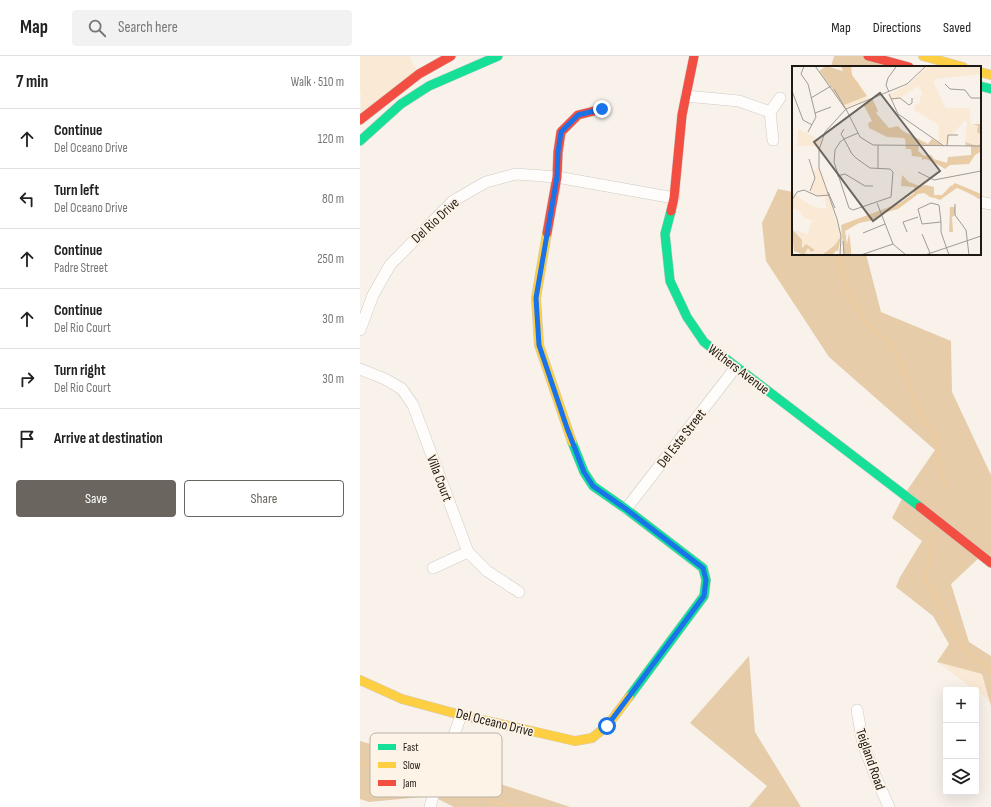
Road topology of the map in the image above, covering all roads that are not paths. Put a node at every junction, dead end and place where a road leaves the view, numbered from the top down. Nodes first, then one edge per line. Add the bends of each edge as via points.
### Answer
1 (451, 56) edge
2 (498, 56) edge
3 (694, 56) edge
4 (868, 56) edge
5 (923, 56) edge
6 (905, 66) edge
7 (959, 66) edge
8 (981, 72) edge
9 (991, 75) edge
10 (981, 86) edge
11 (991, 89) edge
12 (686, 96) junction
13 (780, 98) dead end
14 (602, 109) dead end
15 (770, 112) junction
16 (360, 120) edge
17 (773, 140) dead end
18 (360, 141) edge
19 (557, 177) junction
20 (674, 198) junction
21 (981, 202) edge
22 (991, 204) edge
23 (360, 330) edge
24 (736, 367) junction
25 (360, 369) edge
26 (626, 509) junction
27 (468, 552) junction
28 (991, 563) edge
29 (433, 568) dead end
30 (519, 592) dead end
31 (360, 680) edge
32 (857, 710) dead end
33 (461, 715) junction
34 (455, 733) edge
35 (433, 797) edge
36 (430, 807) edge
37 (889, 807) edge

1 - 16 street via 419,74
2 - 18 street via 429,86 401,104
3 - 12 street, Withers Avenue
4 - 6 street
5 - 7 street
8 - 9 street
10 - 11 street
12 - 15 street via 739,101
12 - 20 street, Withers Avenue
13 - 15 street
14 - 19 street, Del Oceano Drive via 578,115 561,132
15 - 17 street
19 - 20 street, Del Rio Drive
19 - 23 street, Del Rio Drive via 516,174 486,182 453,201 390,265 373,295
19 - 26 street, Del Oceano Drive via 536,298 539,345 584,472 593,486
20 - 24 street, Withers Avenue via 665,234 670,281 687,317 704,342
21 - 22 street
24 - 26 street, Del Este Street
24 - 28 street, Withers Avenue via 936,518
25 - 27 street, Villa Court via 402,389 413,405
26 - 33 street, Del Oceano Drive via 703,568 706,584 704,596 607,726 592,738 575,742
27 - 29 street
27 - 30 street, Villa Court via 487,571
31 - 33 street, Del Oceano Drive via 402,699
32 - 37 street, Teigland Road via 863,744
33 - 34 street
35 - 36 street

